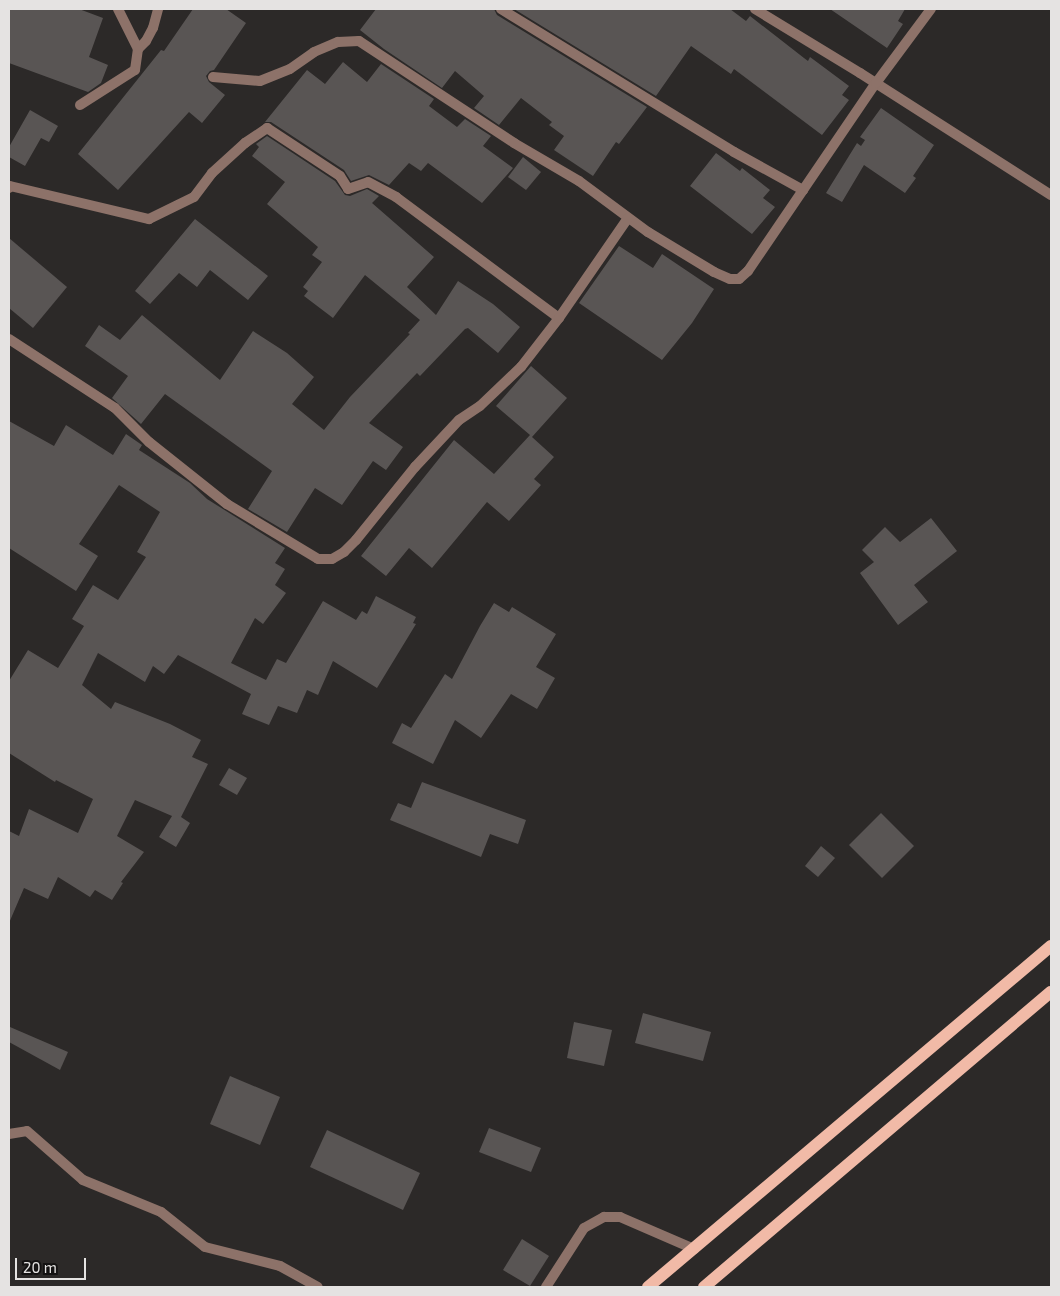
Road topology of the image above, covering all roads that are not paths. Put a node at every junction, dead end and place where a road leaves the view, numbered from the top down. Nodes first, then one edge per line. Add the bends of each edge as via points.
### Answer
1 (118, 9) edge
2 (158, 9) edge
3 (501, 9) edge
4 (754, 9) edge
5 (931, 9) edge
6 (138, 49) junction
7 (213, 76) dead end
8 (876, 83) junction
9 (80, 105) dead end
10 (9, 188) edge
11 (803, 190) junction
12 (1051, 195) edge
13 (628, 218) junction
14 (559, 318) junction
15 (9, 339) edge
16 (1051, 946) edge
17 (1051, 992) edge
18 (9, 1134) edge
19 (694, 1248) junction
20 (318, 1287) edge
21 (546, 1287) edge
22 (648, 1287) edge
23 (704, 1287) edge

1 - 6 street
2 - 6 street via 153,28
3 - 11 street via 734,152
4 - 8 street
5 - 8 street
6 - 9 street via 135,70
7 - 13 street via 260,81 290,69 314,52 338,42 359,41 514,143 579,180
8 - 11 street
8 - 12 street
10 - 14 street via 150,219 194,197 225,161 267,128 340,176 348,189 368,182 396,197
11 - 13 street via 740,279 730,279 714,272
13 - 14 street
14 - 15 street via 521,367 480,406 459,420 415,467 356,540 332,559 318,559 227,504 149,442 115,408
16 - 19 main road
17 - 23 main road
18 - 20 street via 28,1131 83,1180 161,1212 205,1247 280,1266
19 - 21 street via 620,1217 604,1217 584,1228
19 - 22 main road

